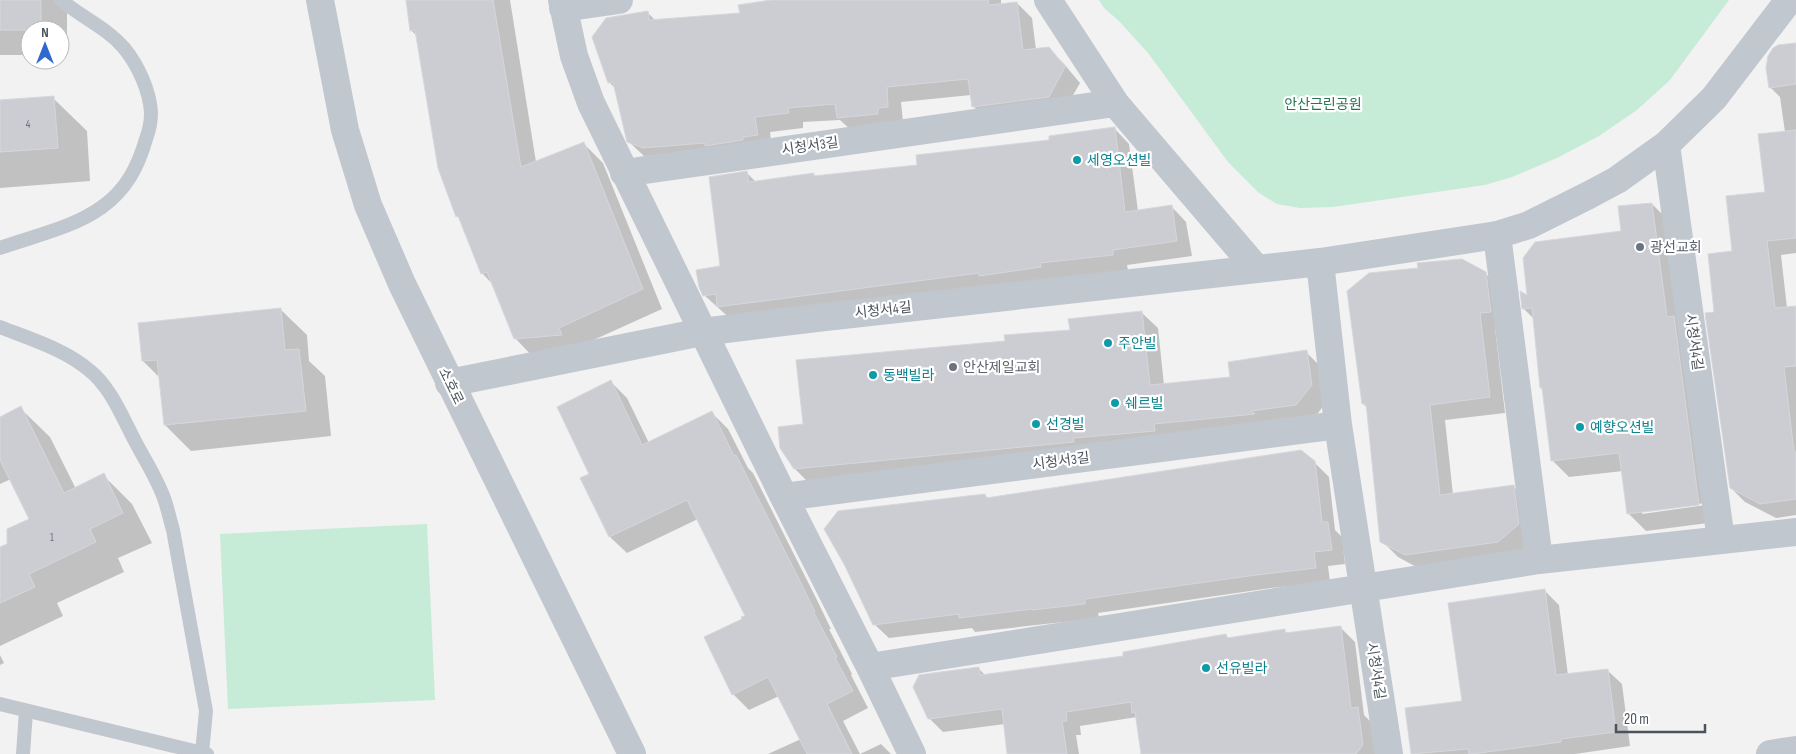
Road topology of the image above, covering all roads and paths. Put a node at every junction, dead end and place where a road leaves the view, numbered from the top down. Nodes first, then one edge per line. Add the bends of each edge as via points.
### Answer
1 (61, 0) edge
2 (320, 0) edge
3 (619, 0) edge
4 (1048, 0) edge
5 (1788, 0) edge
6 (563, 4) edge
7 (1115, 103) junction
8 (1666, 145) junction
9 (624, 173) junction
10 (1497, 235) junction
11 (0, 248) edge
12 (1320, 262) junction
13 (1256, 268) junction
14 (0, 327) edge
15 (702, 332) junction
16 (450, 383) junction
17 (1338, 425) junction
18 (784, 497) junction
19 (1796, 532) edge
20 (1721, 540) junction
21 (1539, 560) junction
22 (1364, 588) junction
23 (870, 667) junction
24 (0, 704) edge
25 (26, 711) junction
26 (1796, 750) edge
27 (204, 753) edge
28 (23, 754) edge
29 (632, 754) edge
30 (912, 754) edge
31 (1389, 754) edge
32 (1770, 754) edge

1 - 11 lane via 114,37 130,57 146,88 151,114 148,132 137,168 127,184 102,208 70,224
2 - 16 street, 소호로 via 345,130 368,204
3 - 6 street
4 - 7 street
5 - 8 street, 시청서4길 via 1714,98
6 - 9 street via 574,56 591,103
7 - 9 street, 시청서3길
7 - 13 street
8 - 10 street, 시청서4길 via 1617,180 1589,195 1529,225
8 - 20 street, 시청서4길
9 - 15 street
10 - 12 street, 시청서4길
10 - 21 street
12 - 13 street, 시청서4길
12 - 17 street, 시청서4길
13 - 15 street, 시청서4길
14 - 27 lane via 76,360 90,370 114,402 156,481 173,530 206,711
15 - 16 street, 시청서4길
15 - 18 street
16 - 29 street, 소호로
17 - 18 street, 시청서3길
17 - 22 street, 시청서4길
18 - 23 street
19 - 20 street
20 - 21 street
21 - 22 street
22 - 23 street
22 - 31 street, 시청서4길
23 - 30 street
24 - 25 lane
25 - 27 lane
25 - 28 lane
26 - 32 street

